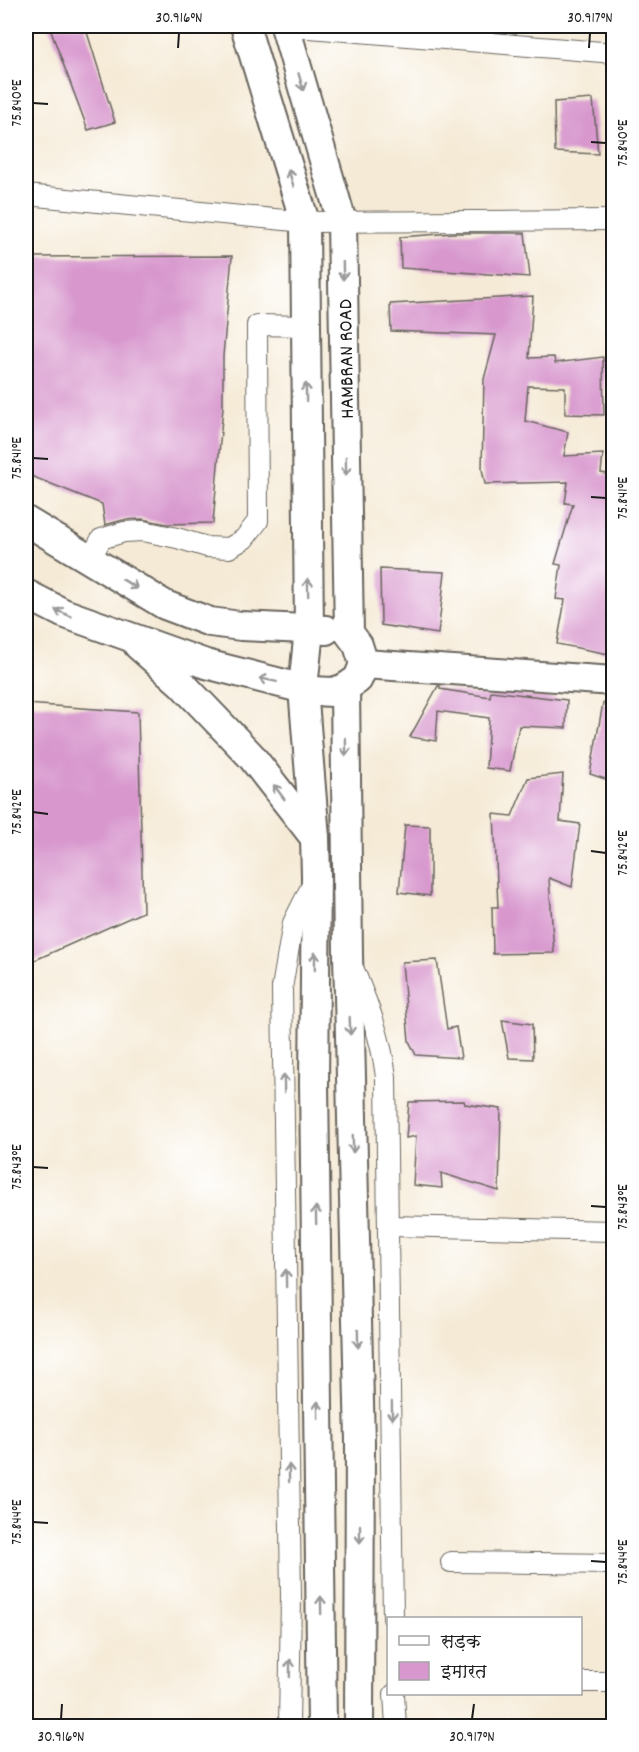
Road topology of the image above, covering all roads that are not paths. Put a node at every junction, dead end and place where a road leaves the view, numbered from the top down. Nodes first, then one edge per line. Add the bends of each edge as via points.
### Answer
1 (245, 26) edge
2 (285, 26) edge
3 (614, 53) edge
4 (26, 195) edge
5 (614, 220) edge
6 (305, 222) junction
7 (342, 222) junction
8 (306, 326) junction
9 (26, 521) edge
10 (90, 560) junction
11 (26, 594) edge
12 (309, 630) junction
13 (349, 633) junction
14 (128, 636) junction
15 (364, 664) junction
16 (614, 681) edge
17 (303, 688) junction
18 (345, 688) junction
19 (315, 838) junction
20 (316, 876) junction
21 (348, 955) junction
22 (389, 1226) junction
23 (614, 1231) edge
24 (450, 1562) dead end
25 (614, 1564) edge
26 (393, 1617) edge
27 (582, 1682) edge
28 (614, 1682) edge
29 (394, 1695) edge
30 (289, 1726) edge
31 (322, 1726) edge
32 (360, 1726) edge
33 (396, 1726) edge

6 -> 1 main road, HAMBRAN ROAD
2 - 3 street
2 -> 7 main road, HAMBRAN ROAD
4 - 6 street
5 - 7 street
6 - 7 street
6 - 8 main road, HAMBRAN ROAD
7 -> 13 main road, HAMBRAN ROAD
8 - 10 street via 257,325 258,521 244,539 229,548 207,547 143,531 124,532 101,539
12 -> 8 main road, HAMBRAN ROAD
9 - 10 main road
10 -> 12 main road via 165,605 210,622
14 -> 11 main road via 63,613
12 - 13 main road
12 - 17 main road, HAMBRAN ROAD
13 - 15 main road, HAMBRAN ROAD
17 -> 14 main road via 206,664
19 -> 14 main road via 251,756 181,683
15 - 16 main road
15 - 18 main road via 358,679
17 - 18 main road via 322,693
17 - 19 main road, HAMBRAN ROAD
18 -> 21 main road
19 - 20 main road, HAMBRAN ROAD
30 -> 20 street via 291,1596 282,988 293,922
31 -> 20 main road, HAMBRAN ROAD via 314,1083
21 - 22 street via 382,1047
21 -> 32 main road via 360,1453
22 - 23 street
22 -> 26 street
24 - 25 street
27 - 28 street
29 - 33 street

